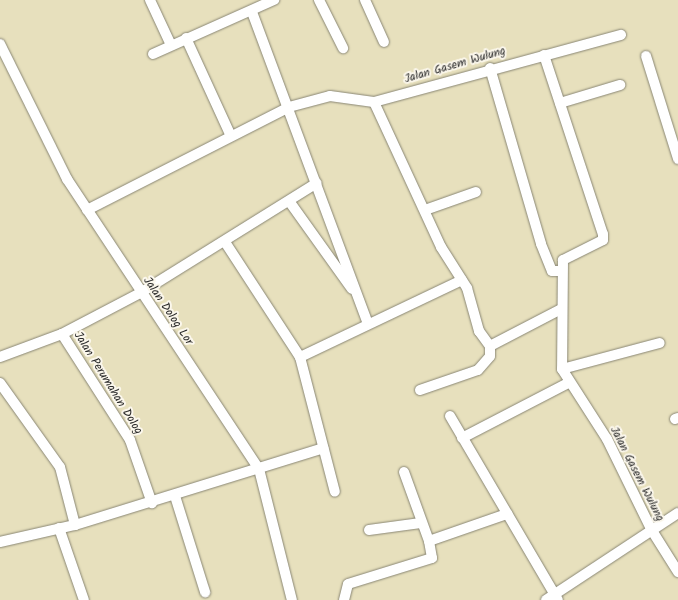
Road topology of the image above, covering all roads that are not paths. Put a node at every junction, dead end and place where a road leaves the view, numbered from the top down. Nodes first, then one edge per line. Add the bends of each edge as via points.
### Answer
1 (150, 0) edge
2 (274, 0) edge
3 (319, 0) edge
4 (365, 0) edge
5 (252, 12) junction
6 (621, 35) dead end
7 (186, 38) junction
8 (384, 42) dead end
9 (0, 44) edge
10 (171, 45) junction
11 (343, 48) dead end
12 (153, 54) dead end
13 (544, 55) junction
14 (646, 56) dead end
15 (490, 68) junction
16 (620, 85) dead end
17 (374, 102) junction
18 (560, 103) junction
19 (289, 107) junction
20 (230, 134) junction
21 (678, 160) edge
22 (317, 183) junction
23 (476, 192) dead end
24 (289, 200) junction
25 (87, 210) junction
26 (425, 210) junction
27 (225, 242) junction
28 (562, 271) junction
29 (462, 280) junction
30 (140, 293) junction
31 (358, 297) junction
32 (561, 309) junction
33 (368, 322) junction
34 (62, 334) junction
35 (660, 343) dead end
36 (490, 346) junction
37 (0, 357) edge
38 (300, 357) junction
39 (562, 368) junction
40 (0, 383) edge
41 (568, 383) junction
42 (420, 390) dead end
43 (450, 416) dead end
44 (462, 438) junction
45 (323, 448) junction
46 (259, 469) junction
47 (404, 472) dead end
48 (335, 492) dead end
49 (175, 496) junction
50 (152, 503) junction
51 (678, 513) edge
52 (507, 514) junction
53 (421, 523) junction
54 (75, 525) junction
55 (59, 528) junction
56 (651, 529) junction
57 (369, 530) dead end
58 (428, 541) junction
59 (0, 542) edge
60 (678, 572) edge
61 (206, 592) dead end
62 (557, 598) edge
63 (84, 600) edge
64 (292, 600) edge
65 (344, 600) edge
66 (546, 600) edge

1 - 10 street
2 - 5 street
3 - 11 street
4 - 8 street
5 - 7 street
5 - 19 street
6 - 13 street, Jalan Gasem Wulung
7 - 10 street
7 - 20 street
9 - 25 street, Jalan Dolog Lor
10 - 12 street
13 - 15 street, Jalan Gasem Wulung
13 - 18 street
14 - 21 street
15 - 17 street, Jalan Gasem Wulung
15 - 28 street via 540,238 552,271
16 - 18 street
17 - 19 street via 330,96
17 - 26 street
18 - 28 street via 603,234 603,240 566,256
19 - 20 street
19 - 22 street
20 - 25 street
22 - 24 street
22 - 31 street
23 - 26 street
24 - 27 street
24 - 31 street
25 - 30 street, Jalan Dolog Lor
26 - 29 street
27 - 30 street
27 - 38 street
28 - 32 street, Jalan Gasem Wulung
29 - 33 street
29 - 36 street via 479,331
30 - 34 street
30 - 46 street, Jalan Dolog Lor
31 - 33 street
32 - 36 street
32 - 39 street, Jalan Gasem Wulung
33 - 38 street
34 - 37 street
34 - 50 street, Jalan Perumahan Dolog via 130,440
35 - 39 street
36 - 42 street via 490,356 478,370
38 - 45 street
39 - 41 street, Jalan Gasem Wulung
40 - 54 street via 60,467
41 - 44 street
41 - 56 street, Jalan Gasem Wulung via 607,439
43 - 44 street
44 - 52 street
45 - 46 street
45 - 48 street
46 - 49 street
46 - 64 street, Jalan Dolog Lor
47 - 53 street
49 - 50 street
49 - 61 street
50 - 54 street
51 - 56 street
52 - 58 street
52 - 62 street
53 - 57 street
53 - 58 street
54 - 55 street
55 - 59 street
55 - 63 street
56 - 60 street, Jalan Gasem Wulung
56 - 62 street
58 - 65 street via 432,558 348,584
62 - 66 street

